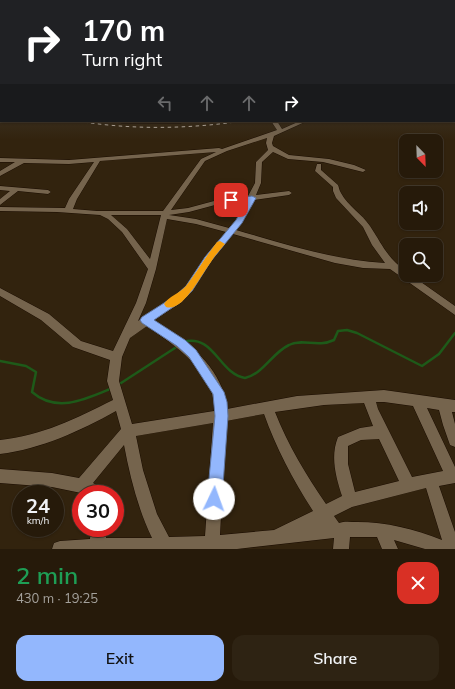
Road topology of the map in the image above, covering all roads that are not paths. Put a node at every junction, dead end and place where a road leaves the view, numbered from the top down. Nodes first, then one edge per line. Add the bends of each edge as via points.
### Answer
1 (274, 122) edge
2 (302, 122) edge
3 (281, 131) junction
4 (271, 135) junction
5 (236, 146) junction
6 (270, 146) junction
7 (224, 150) junction
8 (0, 160) edge
9 (98, 160) junction
10 (22, 161) junction
11 (319, 165) dead end
12 (363, 170) dead end
13 (0, 174) edge
14 (0, 188) edge
15 (16, 189) junction
16 (48, 192) dead end
17 (289, 193) dead end
18 (252, 198) junction
19 (0, 203) edge
20 (204, 206) junction
21 (0, 209) edge
22 (68, 210) junction
23 (102, 213) junction
24 (165, 215) junction
25 (200, 221) junction
26 (232, 231) junction
27 (392, 266) junction
28 (152, 269) junction
29 (0, 292) edge
30 (455, 311) edge
31 (146, 320) junction
32 (126, 336) junction
33 (116, 357) junction
34 (368, 396) junction
35 (417, 401) junction
36 (119, 403) junction
37 (450, 405) edge
38 (266, 407) junction
39 (221, 416) junction
40 (128, 431) junction
41 (383, 432) junction
42 (455, 440) edge
43 (0, 447) edge
44 (0, 476) edge
45 (453, 476) edge
46 (430, 480) junction
47 (82, 485) joint
48 (408, 485) junction
49 (350, 500) junction
50 (324, 512) junction
51 (339, 529) junction
52 (381, 530) junction
53 (98, 537) edge
54 (274, 538) junction
55 (212, 543) junction
56 (97, 545) junction
57 (165, 548) edge
58 (60, 549) edge
59 (341, 549) edge
60 (390, 549) edge
61 (446, 549) edge
62 (453, 549) edge

1 - 3 street
2 - 3 street
3 - 4 street
4 - 5 street
4 - 6 street
5 - 6 street
5 - 7 street
6 - 12 street via 280,154 293,159 333,161
6 - 18 street via 270,152 259,162 258,183
7 - 9 street
7 - 24 street via 203,160
8 - 10 street
9 - 10 street
9 - 22 street
10 - 13 street
11 - 27 street via 318,172 336,186 340,198 366,226
14 - 15 street
15 - 16 street
15 - 19 street
17 - 18 street
18 - 20 street
18 - 26 street
20 - 24 street
20 - 25 street
21 - 22 street
22 - 23 street
23 - 24 street
23 - 28 street via 115,220
24 - 25 street
24 - 28 street
25 - 26 street
26 - 27 street via 318,256
26 - 31 street via 179,299
27 - 30 street
28 - 32 street via 141,303
29 - 33 street via 45,317 77,344
31 - 32 street
31 - 39 street via 181,343 196,357 218,392
32 - 33 street
33 - 36 street via 113,381
34 - 35 street
34 - 38 street
34 - 41 street via 372,411
35 - 37 street
35 - 45 street
36 - 40 street
36 - 43 street via 41,438
37 - 42 street via 449,425
38 - 39 street
38 - 50 street via 304,484
39 - 40 street
39 - 55 street
40 - 47 street
40 - 57 street via 150,517
41 - 48 street
41 - 49 street via 360,434 343,442 343,472
44 - 47 street via 46,479
45 - 46 street
46 - 48 street
46 - 62 street
48 - 49 street
49 - 50 street
50 - 51 street
50 - 54 street
51 - 52 street
51 - 54 street
51 - 59 street
52 - 60 street
52 - 61 street via 415,537
53 - 56 street
54 - 55 street
55 - 57 street
56 - 57 street
56 - 58 street

